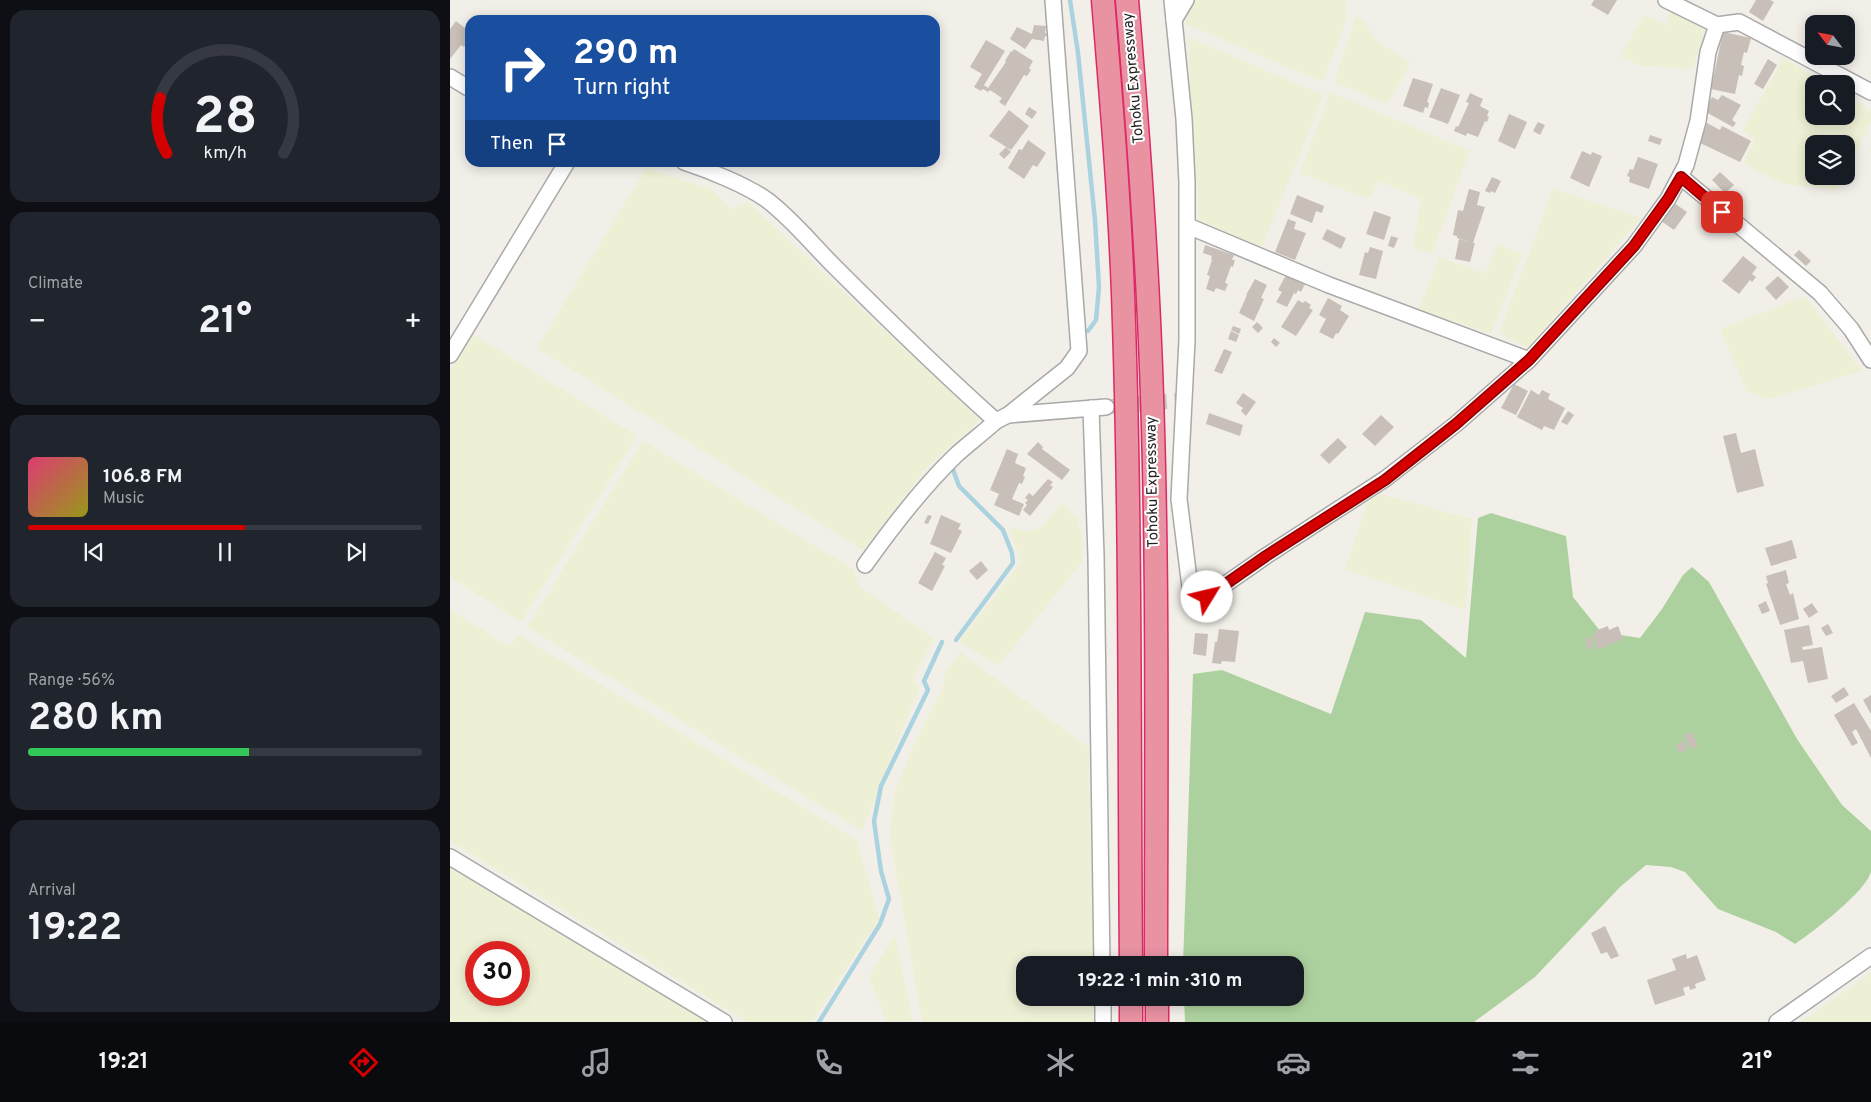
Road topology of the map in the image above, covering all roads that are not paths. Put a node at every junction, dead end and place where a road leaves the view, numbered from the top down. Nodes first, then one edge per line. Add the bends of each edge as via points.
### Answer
1 (1053, 0) edge
2 (1103, 0) edge
3 (1127, 0) edge
4 (1172, 0) edge
5 (1186, 0) edge
6 (1666, 0) edge
7 (1174, 20) junction
8 (1717, 24) junction
9 (450, 77) edge
10 (465, 86) edge
11 (1871, 92) edge
12 (564, 167) edge
13 (696, 167) edge
14 (1681, 177) junction
15 (1188, 226) junction
16 (450, 355) edge
17 (1529, 360) junction
18 (1871, 360) edge
19 (996, 417) junction
20 (865, 565) dead end
21 (450, 857) edge
22 (1102, 956) edge
23 (1131, 956) edge
24 (1156, 956) edge
25 (1871, 956) edge
26 (1103, 1006) edge
27 (1131, 1006) edge
28 (1156, 1006) edge
29 (724, 1022) edge
30 (1104, 1022) edge
31 (1132, 1022) edge
32 (1157, 1022) edge
33 (1777, 1022) edge

1 - 19 street via 1079,351 1067,368
2 - 23 highway, Tohoku Expressway via 1124,322 1130,548
3 - 24 highway, Tohoku Expressway via 1139,136 1149,322 1155,582
4 - 7 street
5 - 7 street
6 - 8 street
7 - 15 street via 1184,119
8 - 11 street via 1739,22
8 - 14 street via 1708,52 1698,121
9 - 10 street
12 - 16 street
13 - 19 street via 767,200 795,224 947,378
14 - 17 street via 1634,246
14 - 18 street via 1820,293 1851,329
15 - 17 street via 1329,285
15 - 17 street via 1187,340 1179,499 1190,587 1207,597 1385,480
19 - 20 street via 943,468 901,515
19 - 22 street via 1099,408 1096,556
21 - 29 street
25 - 33 street
26 - 30 street
27 - 31 highway
28 - 32 highway

